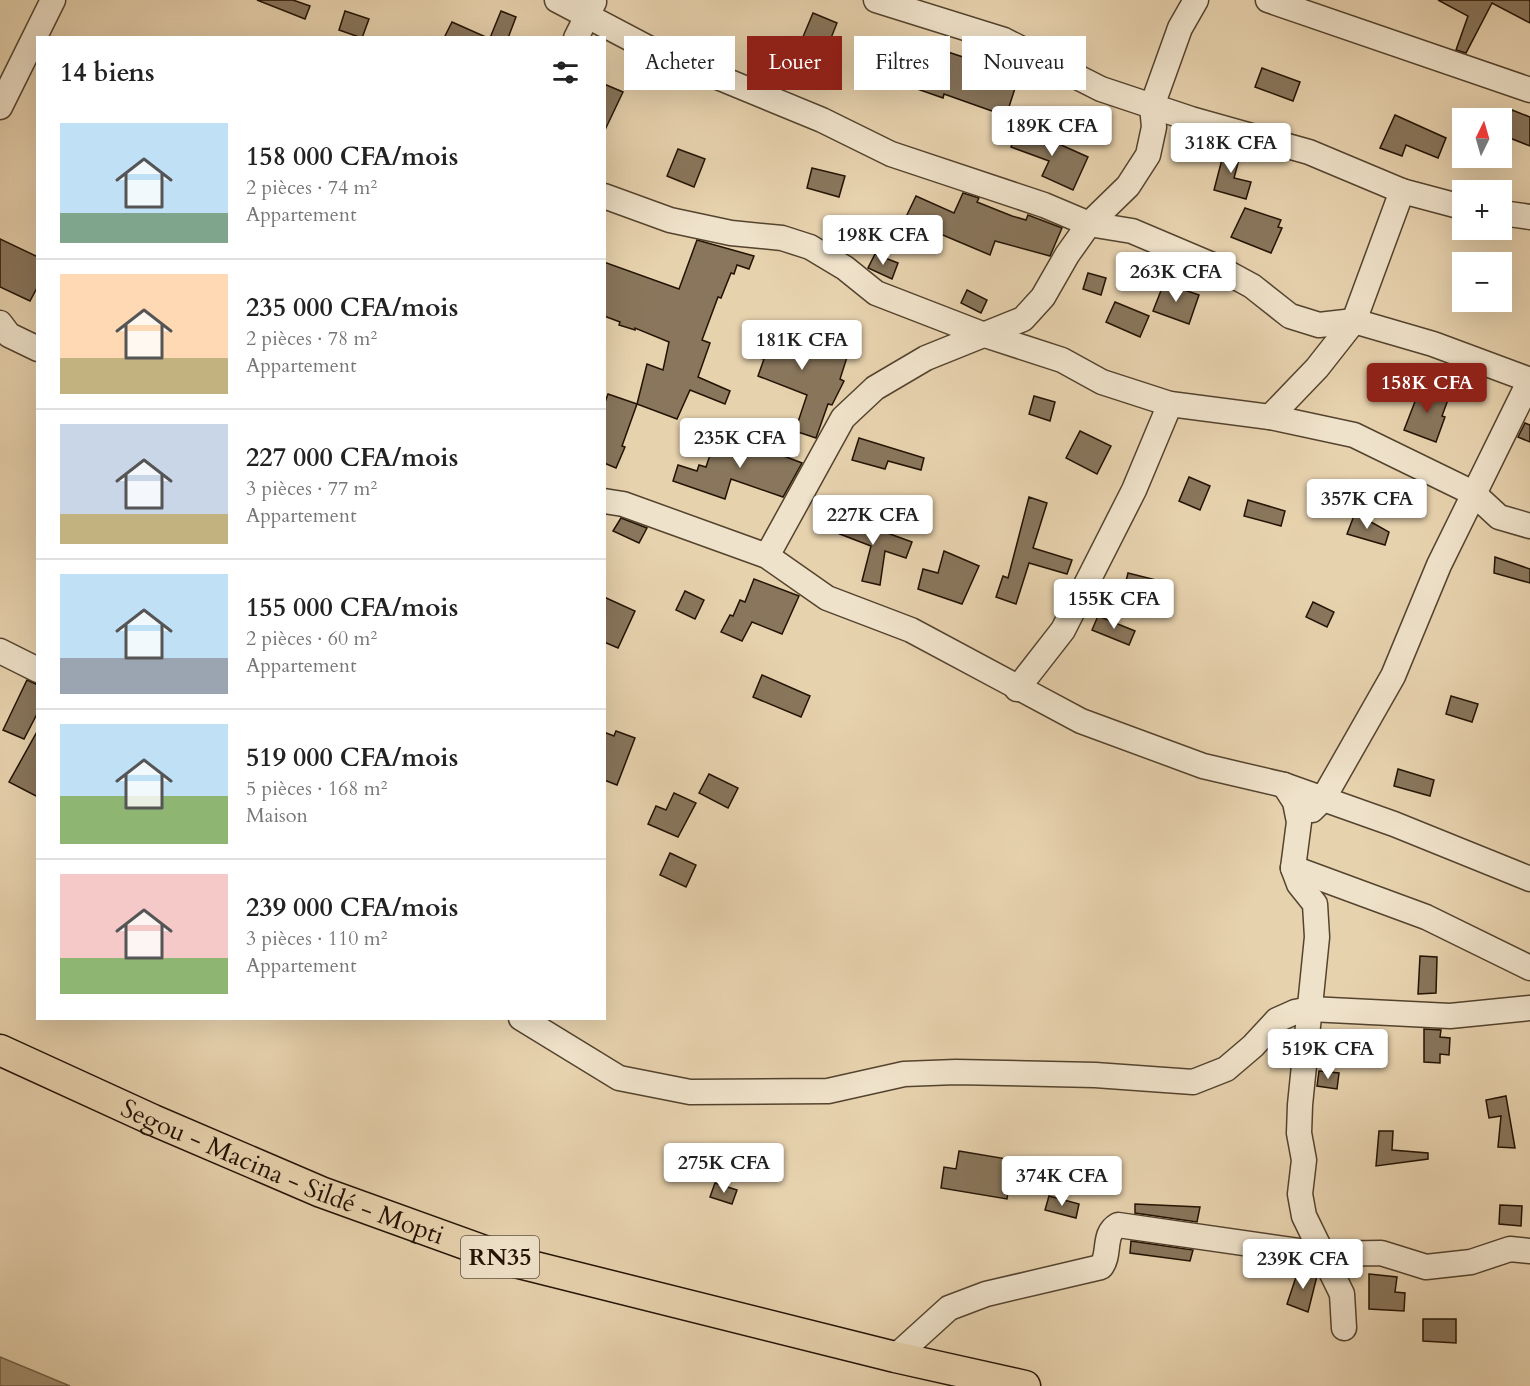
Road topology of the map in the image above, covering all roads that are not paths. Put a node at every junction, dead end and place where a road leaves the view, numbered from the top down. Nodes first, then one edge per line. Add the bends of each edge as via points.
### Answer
1 (53, 0) edge
2 (557, 0) edge
3 (876, 0) edge
4 (1196, 0) edge
5 (1268, 0) edge
6 (591, 7) edge
7 (577, 36) edge
8 (1530, 90) edge
9 (0, 106) edge
10 (1152, 106) junction
11 (1402, 191) junction
12 (606, 196) edge
13 (1452, 204) edge
14 (1512, 215) edge
15 (1530, 218) edge
16 (1089, 225) junction
17 (1354, 321) junction
18 (0, 323) edge
19 (982, 334) junction
20 (36, 348) edge
21 (1530, 380) edge
22 (1170, 404) junction
23 (1270, 417) junction
24 (1473, 493) junction
25 (606, 501) edge
26 (1530, 525) edge
27 (767, 556) junction
28 (0, 651) edge
29 (36, 669) edge
30 (1017, 689) junction
31 (1284, 785) junction
32 (1323, 799) junction
33 (1299, 822) junction
34 (1293, 868) junction
35 (1530, 879) edge
36 (1530, 968) edge
37 (1530, 1008) edge
38 (1310, 1009) junction
39 (524, 1020) edge
40 (0, 1050) edge
41 (1530, 1251) edge
42 (1320, 1254) junction
43 (1344, 1328) dead end
44 (895, 1357) junction
45 (1025, 1386) edge

1 - 9 street
2 - 6 street
3 - 10 street via 1004,40 1101,89
4 - 10 street via 1180,28
5 - 8 street
6 - 7 street
6 - 16 street via 652,50 822,120 891,154
10 - 11 street via 1309,152
10 - 16 street via 1155,128 1148,155 1128,186
11 - 13 street
11 - 17 street
12 - 19 street via 670,220 731,233 782,238 810,247 876,293
14 - 15 street
16 - 17 street via 1132,231 1217,267 1252,286 1290,316 1319,325
16 - 19 street via 1066,255 1043,297 1023,319
17 - 21 street via 1433,344
17 - 23 street via 1317,368
18 - 20 street via 9,335
19 - 22 street via 1062,360 1102,382
19 - 27 street via 926,358 875,388 843,418
21 - 24 street
22 - 23 street
22 - 30 street via 1134,490 1063,630
23 - 24 street via 1354,435
24 - 26 street via 1499,517
24 - 32 street via 1394,676
25 - 27 street
27 - 30 street via 827,598 911,630
28 - 29 street
30 - 31 street via 1081,721 1203,766
31 - 32 street
31 - 33 street via 1295,802
32 - 33 street
32 - 35 street
33 - 34 street
34 - 36 street via 1426,917
34 - 38 street via 1299,884 1315,904 1317,937
37 - 38 street via 1450,1016
38 - 39 street via 1277,1020 1226,1069 1193,1082 956,1072 904,1074 817,1091 690,1092 619,1078
38 - 42 street via 1300,1105 1299,1133 1304,1160 1300,1194 1304,1216
40 - 44 main road, Segou - Macina - Sildé - Mopti / RN35 via 321,1192 515,1262
41 - 42 street via 1510,1249 1471,1262 1426,1267 1381,1253
42 - 43 street via 1333,1270 1342,1294
42 - 44 street via 1118,1225 1109,1235 1101,1267 986,1294 949,1308
44 - 45 main road, Segou - Macina - Sildé - Mopti / RN35

